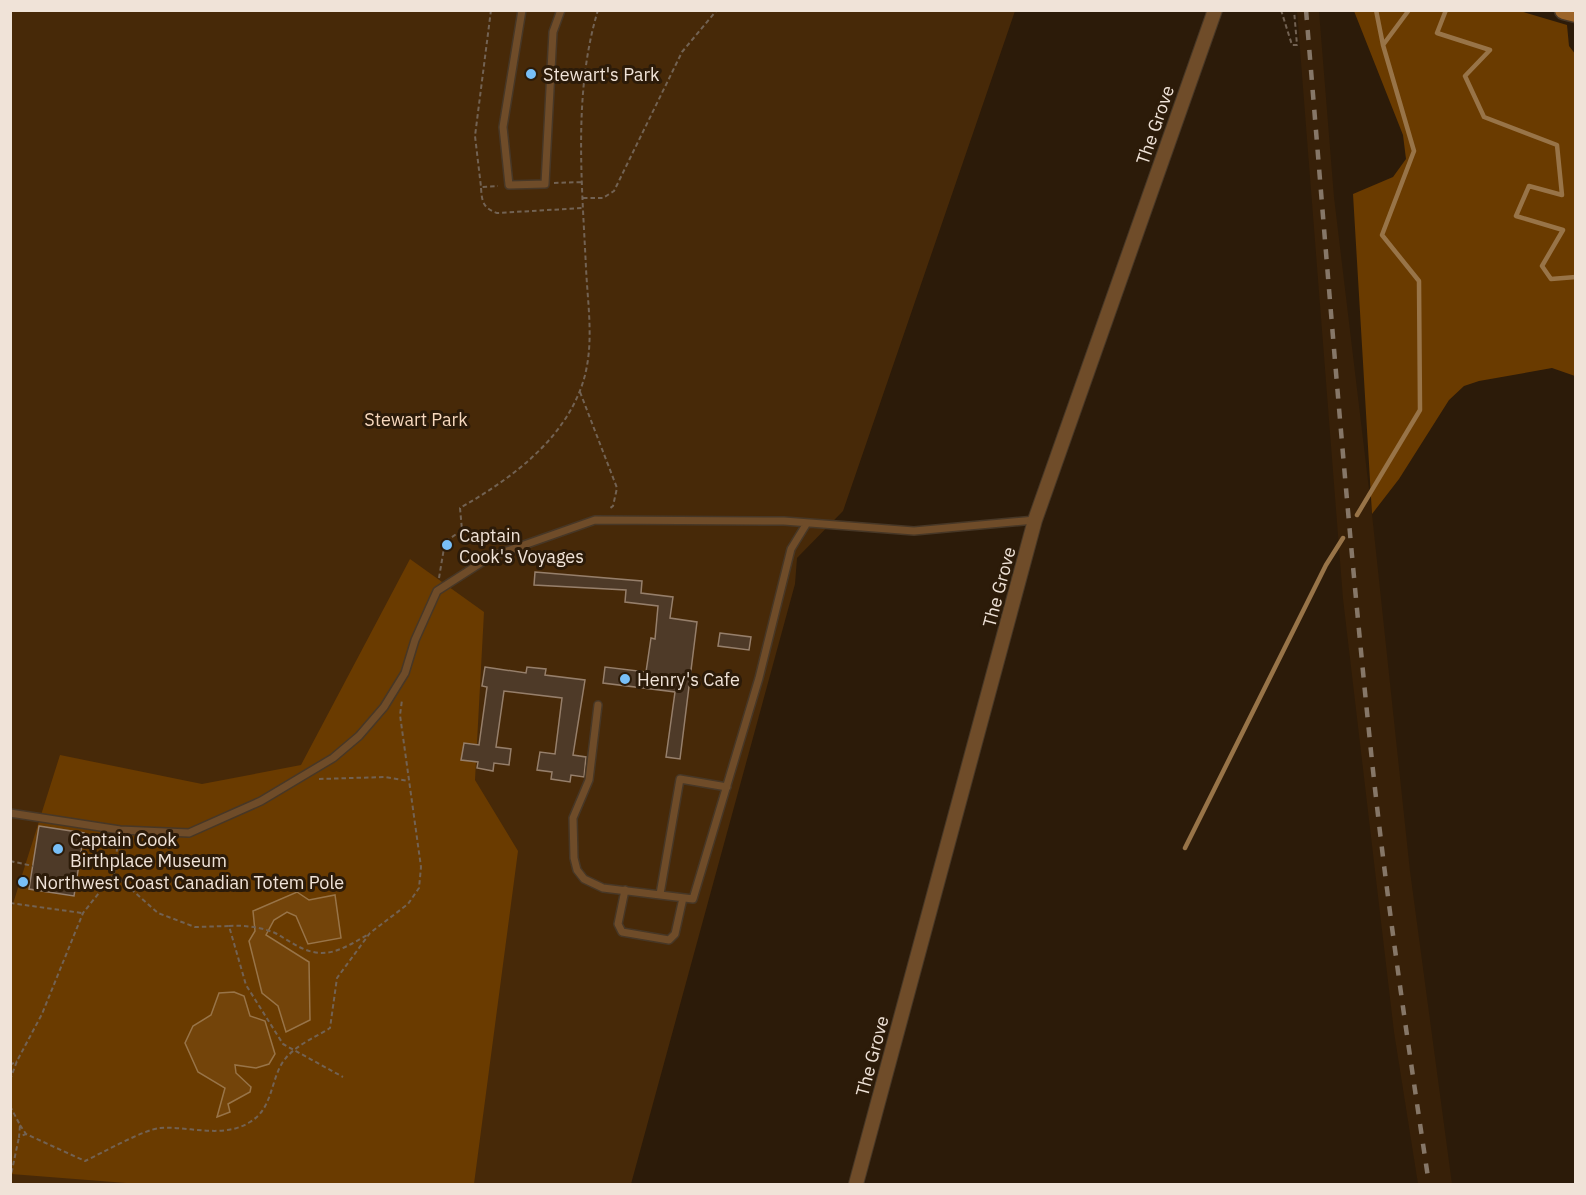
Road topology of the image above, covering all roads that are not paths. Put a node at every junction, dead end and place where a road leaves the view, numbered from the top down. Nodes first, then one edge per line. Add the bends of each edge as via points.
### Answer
1 (522, 10) edge
2 (561, 10) edge
3 (1215, 10) edge
4 (1564, 10) edge
5 (1575, 13) edge
6 (1035, 520) junction
7 (807, 523) junction
8 (598, 705) dead end
9 (727, 787) junction
10 (10, 813) edge
11 (625, 890) junction
12 (660, 894) junction
13 (683, 898) junction
14 (856, 1185) edge

1 - 2 lane via 503,127 509,185 545,184 553,32
3 - 6 street, The Grove
4 - 5 main road
6 - 7 lane via 914,531
6 - 14 street, The Grove
7 - 9 lane via 791,549
7 - 10 lane via 595,520 490,557 437,591 405,674 359,736 333,758 261,801 189,833 120,830
8 - 11 lane via 589,780 573,818 574,858 585,879 603,888
9 - 12 lane via 680,779
9 - 13 lane via 693,899
11 - 12 lane
11 - 13 lane via 618,924 622,932 669,940 675,934
12 - 13 lane

